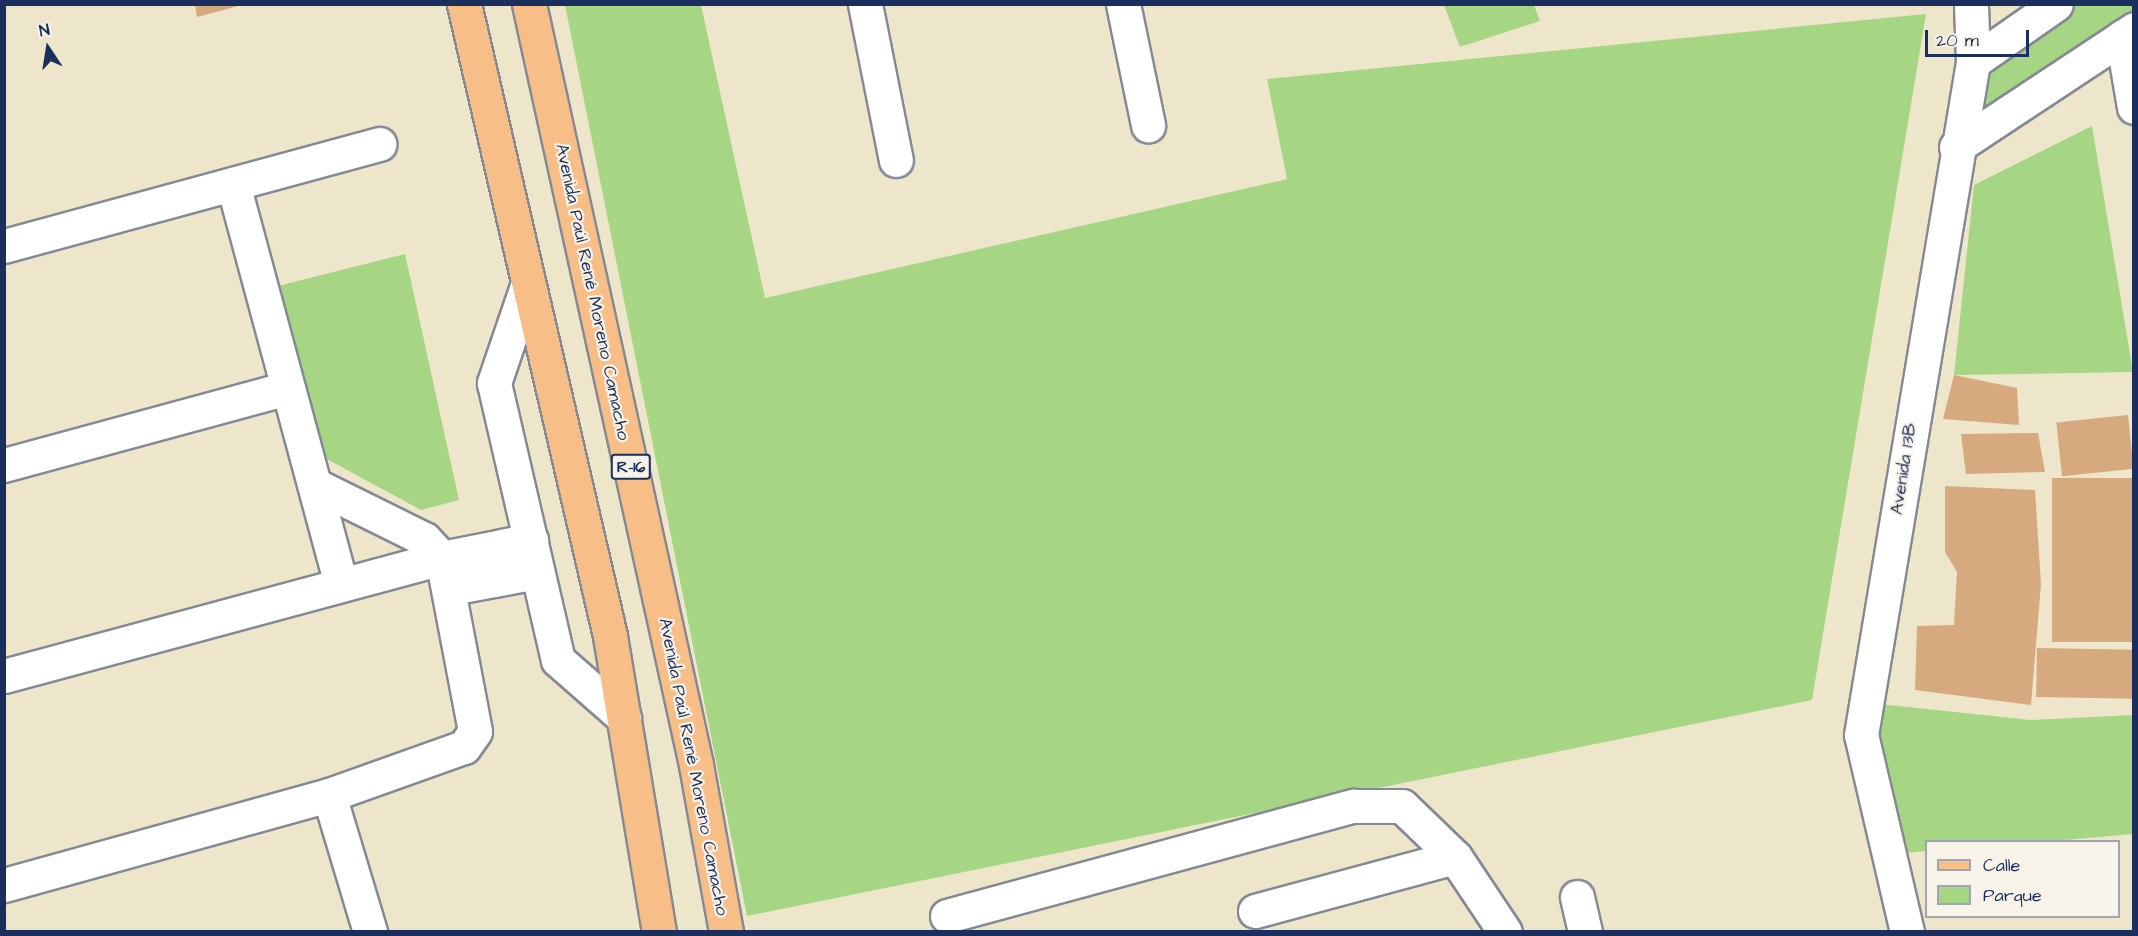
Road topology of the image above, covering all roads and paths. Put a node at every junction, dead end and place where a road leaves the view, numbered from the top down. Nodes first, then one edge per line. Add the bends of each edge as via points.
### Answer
1 (464, 4) edge
2 (529, 4) edge
3 (866, 4) edge
4 (1123, 4) edge
5 (1971, 4) edge
6 (2056, 4) edge
7 (2128, 33) edge
8 (1973, 62) junction
9 (2133, 107) edge
10 (1148, 125) dead end
11 (379, 144) dead end
12 (1956, 147) junction
13 (896, 160) dead end
14 (233, 184) junction
15 (4, 246) edge
16 (528, 283) junction
17 (288, 388) junction
18 (4, 465) edge
19 (315, 485) junction
20 (531, 540) junction
21 (537, 572) junction
22 (447, 573) junction
23 (341, 584) junction
24 (4, 675) edge
25 (624, 718) junction
26 (329, 795) junction
27 (1455, 857) junction
28 (4, 885) edge
29 (1577, 897) dead end
30 (1255, 911) dead end
31 (947, 916) dead end
32 (370, 932) edge
33 (659, 932) edge
34 (726, 932) edge
35 (1505, 932) edge
36 (1586, 932) edge
37 (1907, 932) edge

1 - 16 main road
2 - 34 main road, Avenida Paúl René Moreno Camacho / R-16 via 696,765
3 - 13 street
4 - 10 street
5 - 8 street, Avenida 13B
6 - 8 street
7 - 9 street
7 - 12 street
8 - 12 street, Avenida 13B
11 - 14 street
12 - 37 street, Avenida 13B via 1861,735
14 - 15 street
14 - 17 street
16 - 20 street via 494,383
16 - 25 main road via 610,636
17 - 18 street
17 - 19 street
19 - 22 street via 424,539
19 - 23 street
20 - 21 street
20 - 22 street
21 - 22 street
21 - 25 street via 558,660
22 - 23 street
22 - 26 street via 476,731 464,747 445,756
23 - 24 street
25 - 33 main road
26 - 28 street
26 - 32 street
27 - 30 street
27 - 31 street via 1402,806 1353,806
27 - 35 street
29 - 36 street

